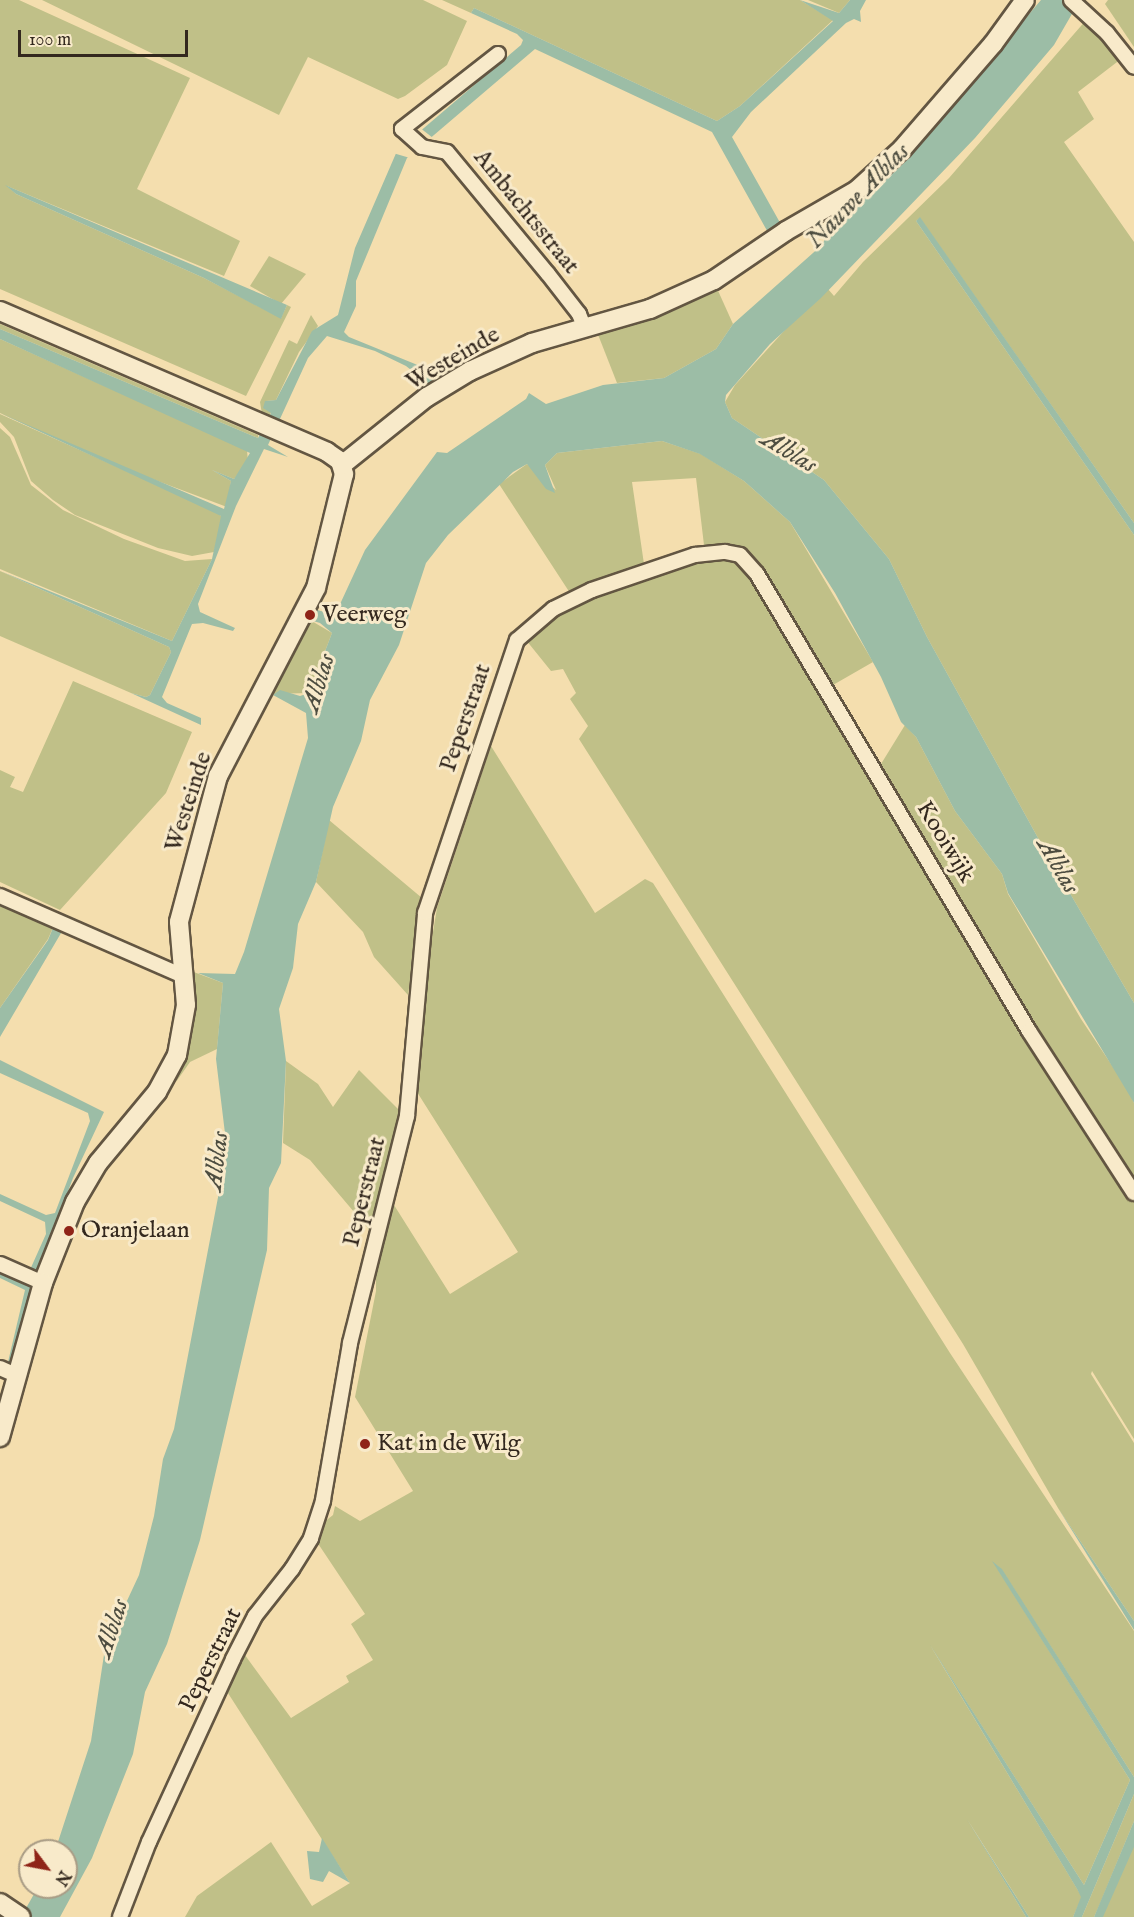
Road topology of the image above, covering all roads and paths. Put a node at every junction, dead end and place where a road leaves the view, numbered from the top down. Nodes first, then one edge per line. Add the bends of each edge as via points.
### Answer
1 (1025, 0) edge
2 (1076, 4) edge
3 (498, 54) dead end
4 (1134, 67) edge
5 (0, 311) edge
6 (585, 329) junction
7 (342, 465) junction
8 (695, 555) joint
9 (0, 896) edge
10 (183, 976) junction
11 (1134, 1193) edge
12 (0, 1264) edge
13 (43, 1283) junction
14 (0, 1368) edge
15 (18, 1376) junction
16 (0, 1437) edge
17 (0, 1903) edge
18 (19, 1915) edge
19 (120, 1917) edge

1 - 6 street, Westeinde via 993,44 902,149 858,190 786,231 714,280 650,309
2 - 4 street
3 - 6 street, Ambachtsstraat via 402,129 422,147 447,152 549,274 579,314
5 - 7 street via 334,455
6 - 7 street, Westeinde via 532,343 470,371 427,397
7 - 10 street, Westeinde via 340,497 316,588 218,776 182,904 179,935
8 - 11 street, Kooiwijk via 740,555 757,574 1029,1031
8 - 19 street, Peperstraat via 592,590 553,609 518,640 425,913 407,1116 350,1342 323,1500 310,1538 292,1569 255,1616 233,1659 149,1842
9 - 10 street
10 - 13 street, Westeinde via 186,1005 177,1054 157,1092 82,1187
12 - 13 street
13 - 15 street, Westeinde
14 - 15 street
15 - 16 street, Westeinde
17 - 18 street

